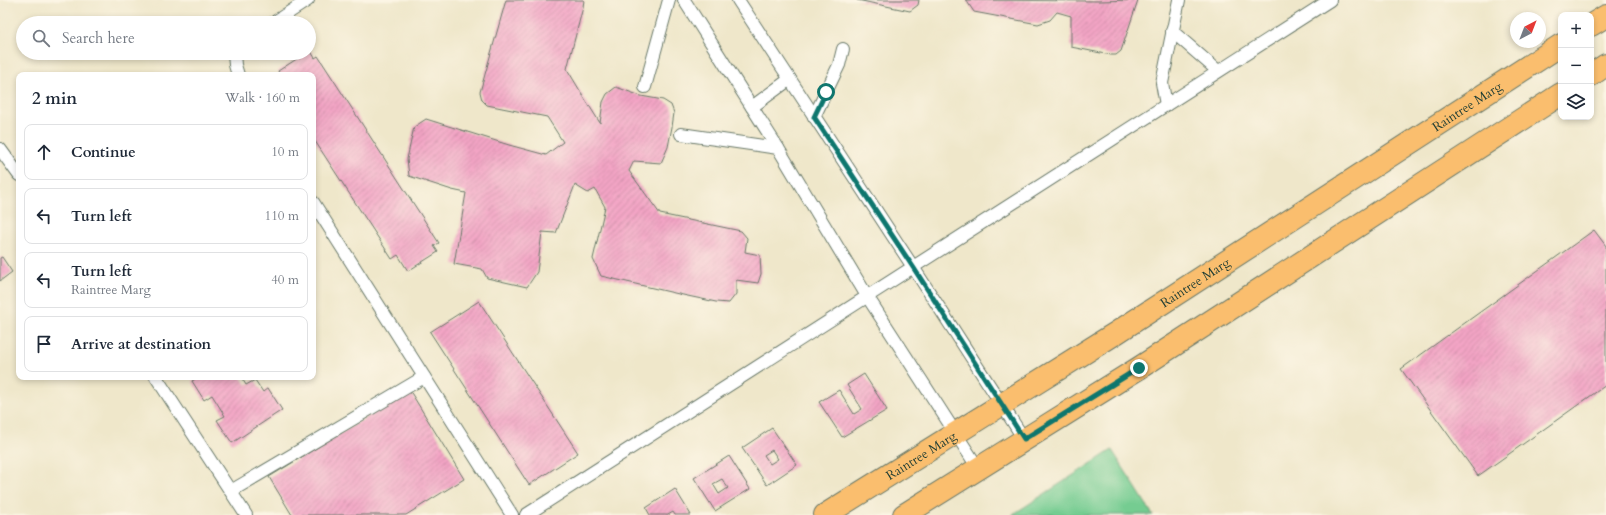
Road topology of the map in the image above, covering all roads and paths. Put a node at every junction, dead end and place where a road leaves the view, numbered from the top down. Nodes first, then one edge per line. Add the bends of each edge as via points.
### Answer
1 (308, 0) edge
2 (669, 0) edge
3 (684, 0) edge
4 (738, 0) edge
5 (1179, 0) edge
6 (1330, 0) edge
7 (284, 16) edge
8 (1606, 16) edge
9 (1594, 23) edge
10 (1172, 31) junction
11 (1558, 47) edge
12 (843, 49) dead end
13 (235, 60) edge
14 (1606, 65) edge
15 (1218, 71) junction
16 (237, 72) edge
17 (1594, 73) edge
18 (790, 79) junction
19 (645, 87) dead end
20 (1558, 96) edge
21 (1166, 105) junction
22 (752, 107) junction
23 (814, 117) junction
24 (681, 134) dead end
25 (778, 148) junction
26 (0, 149) edge
27 (16, 171) edge
28 (316, 207) edge
29 (913, 267) junction
30 (867, 296) junction
31 (424, 376) junction
32 (158, 380) edge
33 (1002, 404) junction
34 (956, 433) junction
35 (1024, 439) junction
36 (978, 468) junction
37 (231, 491) junction
38 (246, 515) edge
39 (512, 515) edge
40 (526, 515) edge
41 (825, 515) edge
42 (904, 515) edge

1 - 7 lane
2 - 19 lane
3 - 22 lane
4 - 18 lane
5 - 10 lane
6 - 15 lane
8 - 9 main road
10 - 15 lane
10 - 21 lane via 1162,83
11 - 33 main road, Raintree Marg
12 - 23 lane via 839,65
13 - 16 lane
14 - 17 main road
15 - 21 lane
18 - 22 lane
18 - 23 lane
20 - 35 main road via 1139,368
21 - 29 lane
22 - 25 lane
23 - 29 lane
24 - 25 lane
25 - 30 lane
26 - 27 lane
28 - 31 lane
29 - 30 lane
29 - 33 lane
30 - 34 lane
30 - 40 lane
31 - 37 lane
31 - 39 lane
32 - 37 lane
33 - 34 main road, Raintree Marg
33 - 35 lane
34 - 36 lane
34 - 41 main road, Raintree Marg
35 - 36 main road
36 - 42 main road
37 - 38 lane

